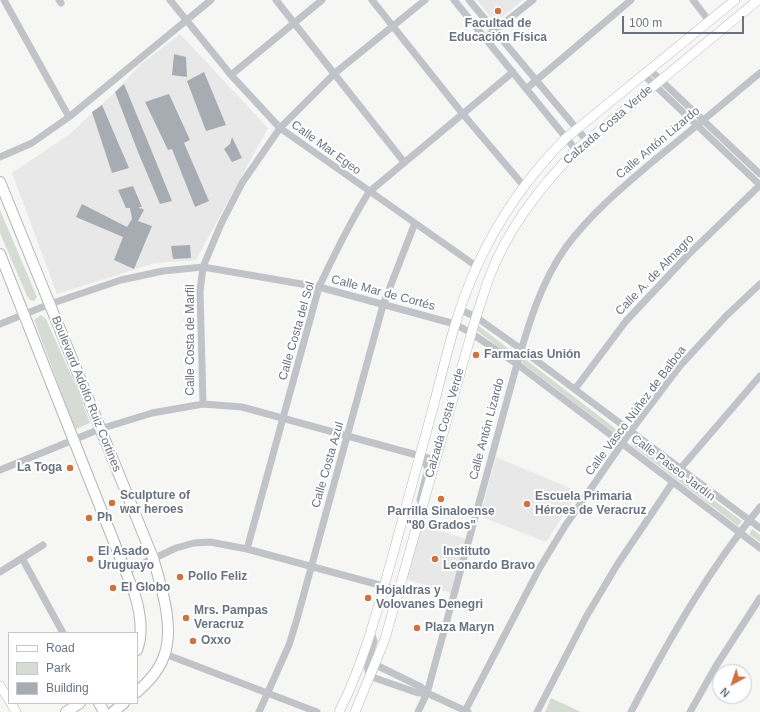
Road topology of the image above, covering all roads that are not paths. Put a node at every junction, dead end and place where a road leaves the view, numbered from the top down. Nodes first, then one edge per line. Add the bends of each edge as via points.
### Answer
1 (4, 0) edge
2 (170, 0) edge
3 (211, 0) edge
4 (276, 0) edge
5 (322, 0) edge
6 (372, 0) edge
7 (425, 0) edge
8 (454, 0) edge
9 (469, 0) edge
10 (533, 0) edge
11 (631, 0) edge
12 (693, 0) edge
13 (735, 0) edge
14 (758, 0) edge
15 (186, 21) junction
16 (709, 21) junction
17 (294, 23) junction
18 (393, 26) junction
19 (494, 31) junction
20 (485, 38) junction
21 (513, 72) junction
22 (335, 73) junction
23 (647, 73) junction
24 (760, 73) edge
25 (231, 75) junction
26 (535, 81) junction
27 (657, 82) junction
28 (526, 88) junction
29 (462, 113) junction
30 (69, 117) junction
31 (700, 123) junction
32 (280, 128) junction
33 (576, 129) junction
34 (566, 138) junction
35 (587, 142) junction
36 (576, 150) junction
37 (0, 158) edge
38 (404, 162) junction
39 (760, 174) edge
40 (0, 182) edge
41 (523, 185) junction
42 (760, 185) edge
43 (370, 192) junction
44 (415, 223) junction
45 (0, 254) edge
46 (476, 266) junction
47 (203, 267) junction
48 (760, 284) edge
49 (319, 287) junction
50 (50, 304) junction
51 (383, 306) junction
52 (461, 310) junction
53 (25, 313) junction
54 (476, 317) junction
55 (0, 324) edge
56 (455, 324) junction
57 (471, 333) junction
58 (521, 349) junction
59 (516, 364) junction
60 (760, 376) edge
61 (575, 389) junction
62 (203, 404) junction
63 (284, 419) junction
64 (100, 430) junction
65 (630, 432) junction
66 (348, 437) junction
67 (74, 439) junction
68 (622, 444) junction
69 (420, 456) junction
70 (435, 460) junction
71 (680, 469) junction
72 (0, 470) edge
73 (673, 482) junction
74 (422, 505) junction
75 (760, 507) edge
76 (749, 520) junction
77 (760, 528) edge
78 (740, 533) junction
79 (43, 545) dead end
80 (760, 548) edge
81 (247, 549) junction
82 (22, 558) junction
83 (153, 558) junction
84 (311, 566) junction
85 (127, 571) junction
86 (0, 572) edge
87 (384, 586) junction
88 (398, 590) junction
89 (760, 598) edge
90 (63, 632) edge
91 (372, 633) junction
92 (138, 645) edge
93 (165, 654) junction
94 (374, 664) junction
95 (369, 676) junction
96 (0, 686) edge
97 (138, 691) edge
98 (269, 693) junction
99 (427, 693) junction
100 (8, 698) edge
101 (78, 704) edge
102 (123, 704) edge
103 (466, 711) edge
104 (66, 712) edge
105 (113, 712) edge
106 (259, 712) edge
107 (318, 712) edge
108 (339, 712) edge
109 (355, 712) edge
110 (418, 712) edge
111 (537, 712) edge
112 (631, 712) edge
113 (690, 712) edge

1 - 30 street
2 - 15 street, Calle Mar Egeo
3 - 15 street
4 - 17 street
5 - 17 street
6 - 18 street
7 - 18 street, Calle Costa de Marfil
8 - 20 street
9 - 19 street
10 - 19 street
11 - 26 street
12 - 16 street
13 - 16 main road, Calzada Costa Verde
14 - 27 main road, Calzada Costa Verde
15 - 25 street, Calle Mar Egeo
15 - 30 street
16 - 23 main road, Calzada Costa Verde
17 - 22 street
17 - 25 street
18 - 22 street, Calle Costa de Marfil
18 - 29 street
19 - 20 street
19 - 26 street
20 - 21 street
21 - 28 street
21 - 29 street, Calle Costa del Sol
22 - 32 street, Calle Costa de Marfil
22 - 38 street
23 - 27 street
23 - 33 main road, Calzada Costa Verde
24 - 31 street, Calle Antón Lizardo
25 - 32 street, Calle Mar Egeo
26 - 28 street
26 - 33 street
27 - 31 street
27 - 35 main road, Calzada Costa Verde
28 - 34 street
29 - 38 street, Calle Costa del Sol
29 - 41 street
30 - 37 street via 32,143
31 - 39 street
31 - 42 street
31 - 58 street, Calle Antón Lizardo via 620,190 566,247 545,282
32 - 43 street, Calle Mar Egeo
32 - 47 street, Calle Costa de Marfil via 242,183 220,224
33 - 34 main road, Calzada Costa Verde
33 - 35 street
34 - 36 street
34 - 41 main road, Calzada Costa Verde via 544,159
35 - 36 main road, Calzada Costa Verde
36 - 54 main road, Calzada Costa Verde via 536,196 505,244 491,272
38 - 43 street, Calle Costa del Sol
40 - 50 main road, Boulevard Adolfo Ruiz Cortines
41 - 46 main road, Calzada Costa Verde
42 - 61 street, Calle A. de Almagro via 688,255 626,321
43 - 44 street, Calle Mar Egeo
43 - 49 street, Calle Costa del Sol
44 - 46 street, Calle Mar Egeo
44 - 51 street, Calle Costa Azul
45 - 53 main road
46 - 52 main road, Calzada Costa Verde
47 - 49 street, Calle Mar de Cortés
47 - 50 street, Calle Mar de Cortés via 163,271 121,280
47 - 62 street, Calle Costa de Marfil via 200,291
48 - 65 street, Calle Vasco Núñez de Balboa via 680,366
49 - 51 street, Calle Mar de Cortés
49 - 63 street, Calle Costa del Sol
50 - 53 street, Calle Mar de Cortés
50 - 64 main road, Boulevard Adolfo Ruiz Cortines
51 - 56 street, Calle Mar de Cortés
51 - 66 street, Calle Costa Azul
52 - 54 street, Calle Paseo Jardín
52 - 56 main road, Calzada Costa Verde
53 - 55 street, Calle Mar de Cortés
53 - 67 main road
54 - 57 main road, Calzada Costa Verde
54 - 58 street, Calle Paseo Jardín
56 - 57 street, Calle Paseo Jardín
56 - 69 main road, Calzada Costa Verde
57 - 59 street, Calle Paseo Jardín
57 - 70 main road, Calzada Costa Verde
58 - 59 street, Calle Antón Lizardo
58 - 61 street, Calle Paseo Jardín
59 - 68 street, Calle Paseo Jardín
59 - 99 street, Calle Antón Lizardo
60 - 71 street
61 - 65 street, Calle Paseo Jardín
62 - 63 street via 242,407
62 - 64 street via 152,413
63 - 66 street
63 - 81 street, Calle Costa del Sol
64 - 67 street
64 - 83 main road, Boulevard Adolfo Ruiz Cortines
65 - 68 street, Calle Vasco Núñez de Balboa
65 - 71 street, Calle Paseo Jardín
66 - 69 street
66 - 84 street, Calle Costa Azul
67 - 72 street
67 - 85 main road
68 - 73 street, Calle Paseo Jardín
68 - 103 street, Calle Vasco Núñez de Balboa via 565,526 539,570
69 - 70 street
69 - 74 street via 428,468 420,500
69 - 87 main road, Calzada Costa Verde
70 - 74 main road, Calzada Costa Verde
71 - 76 street, Calle Paseo Jardín
73 - 78 street, Calle Paseo Jardín
73 - 111 street via 617,565 586,617
74 - 88 main road, Calzada Costa Verde
75 - 76 street
76 - 77 street, Calle Paseo Jardín
76 - 78 street
78 - 80 street, Calle Paseo Jardín
78 - 112 street via 688,610
79 - 82 street
81 - 83 street via 210,542 194,543
81 - 84 street
82 - 86 street
82 - 90 street
83 - 85 street
83 - 93 main road, Boulevard Adolfo Ruiz Cortines via 166,608
84 - 87 street
84 - 98 street, Calle Costa Azul via 289,645
85 - 92 main road via 140,614 141,631
87 - 88 street
87 - 91 main road, Calzada Costa Verde
88 - 94 main road, Calzada Costa Verde via 385,639
89 - 113 street
91 - 95 street via 374,641 367,664
91 - 108 main road, Calzada Costa Verde
93 - 97 main road, Boulevard Adolfo Ruiz Cortines via 158,669
93 - 98 street
94 - 95 main road, Calzada Costa Verde
94 - 99 street via 421,687
95 - 99 street via 418,693
95 - 109 main road, Calzada Costa Verde
96 - 100 main road
98 - 106 street, Calle Costa Azul
98 - 107 street
99 - 103 street
99 - 110 street, Calle Antón Lizardo
101 - 104 main road
102 - 105 main road

